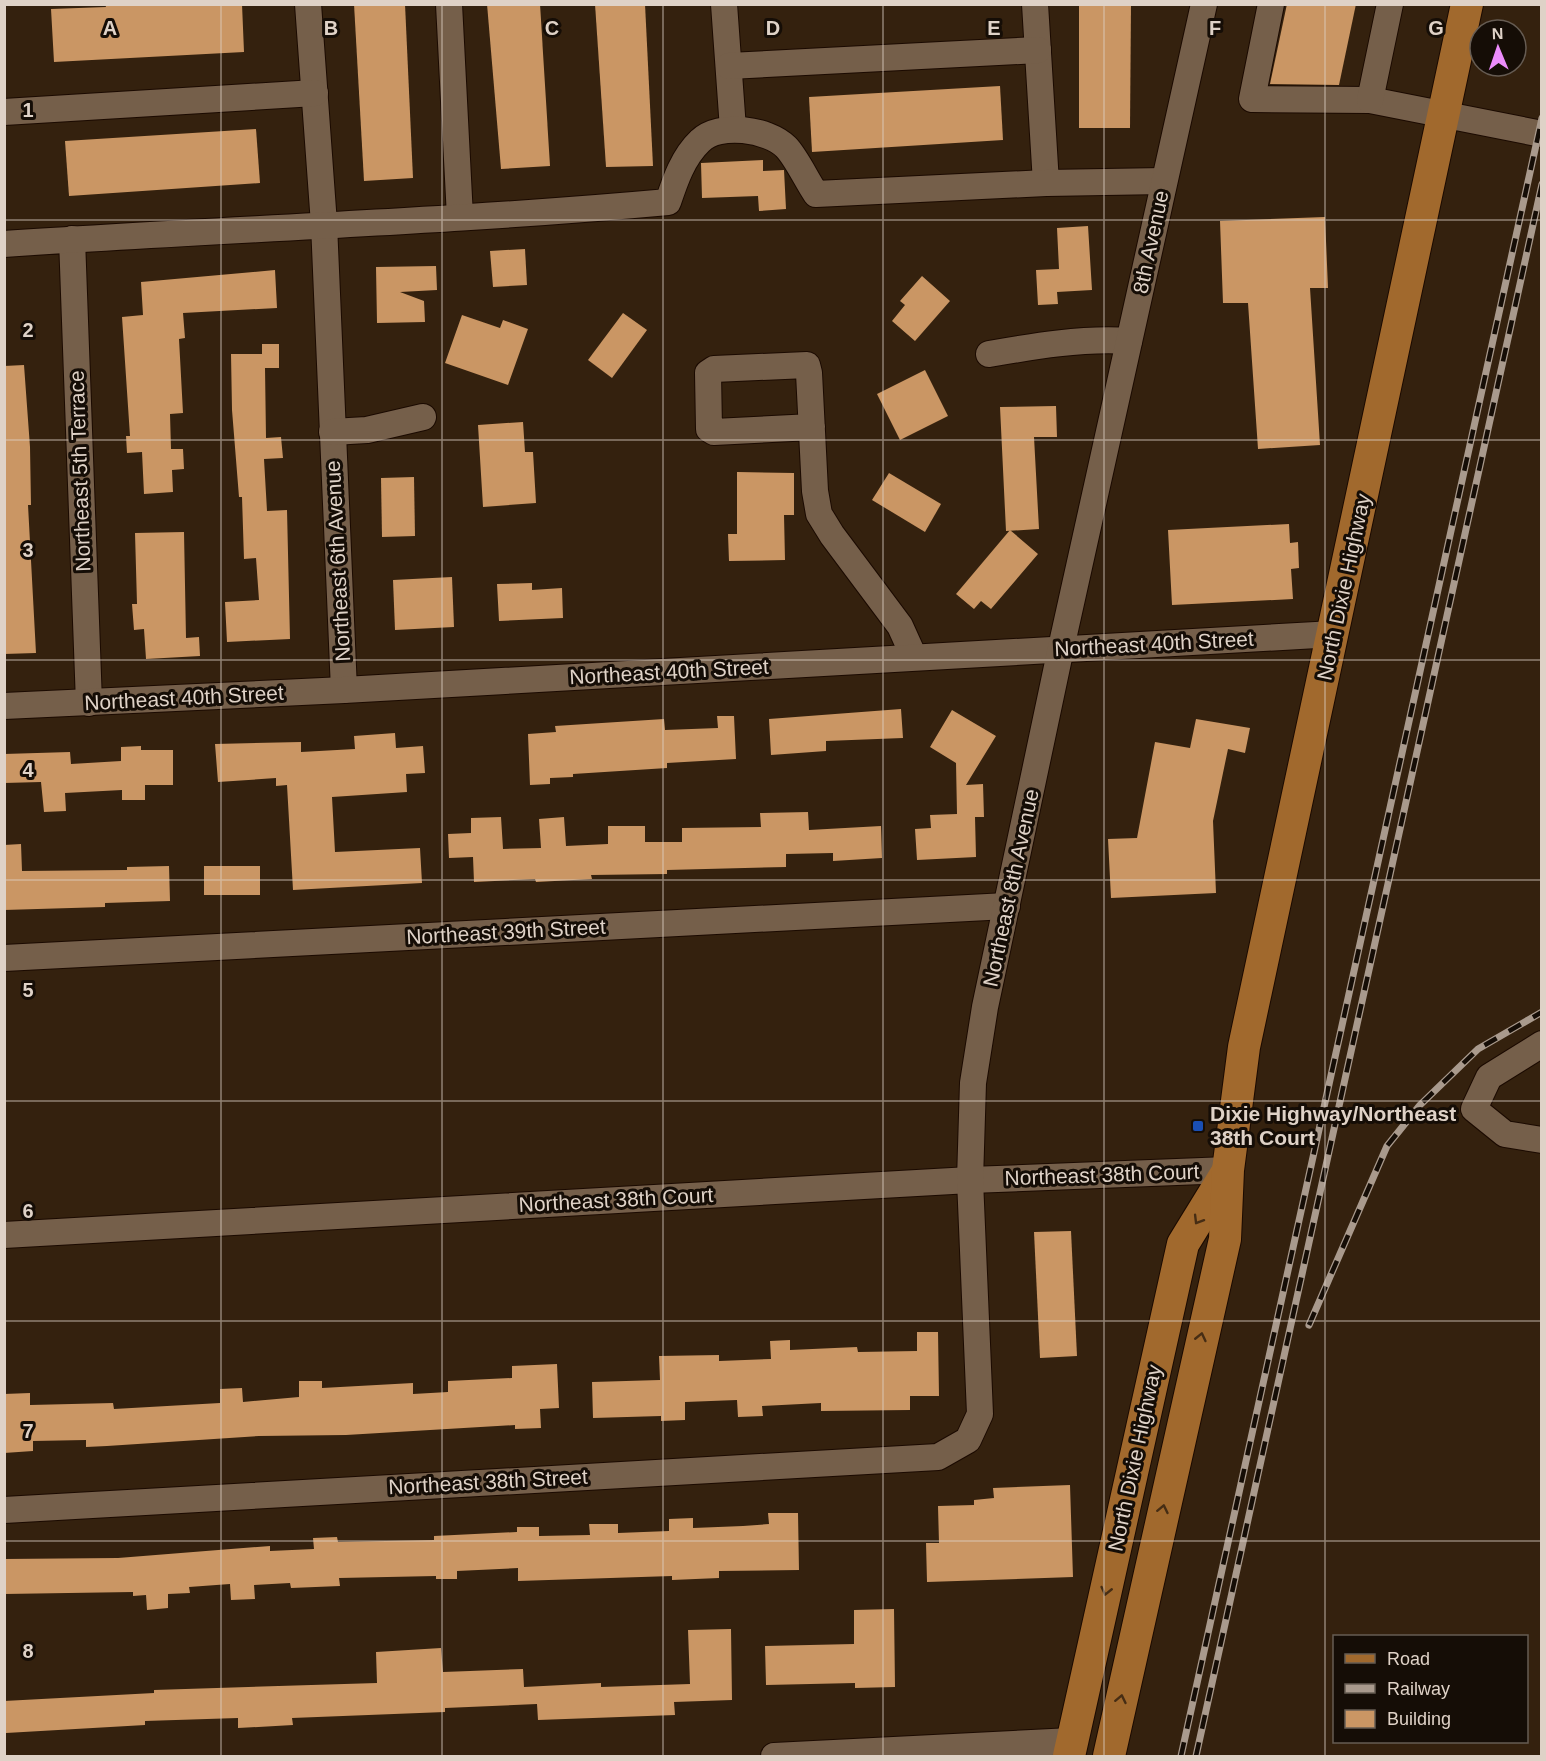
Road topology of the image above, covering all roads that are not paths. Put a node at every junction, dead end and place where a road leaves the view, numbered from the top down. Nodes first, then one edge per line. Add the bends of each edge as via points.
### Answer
1 (308, 4) edge
2 (449, 4) edge
3 (724, 4) edge
4 (1035, 4) edge
5 (1204, 4) edge
6 (1271, 4) edge
7 (1390, 4) edge
8 (1467, 4) edge
9 (1038, 50) junction
10 (729, 66) junction
11 (315, 93) junction
12 (1370, 100) junction
13 (4, 112) edge
14 (1444, 114) junction
15 (733, 129) junction
16 (1542, 134) edge
17 (1164, 181) junction
18 (1046, 183) junction
19 (460, 217) junction
20 (324, 224) junction
21 (72, 239) junction
22 (4, 244) edge
23 (1129, 341) junction
24 (989, 354) dead end
25 (423, 417) dead end
26 (812, 427) junction
27 (332, 432) junction
28 (1334, 634) junction
29 (1061, 648) junction
30 (914, 657) junction
31 (344, 690) junction
32 (89, 703) junction
33 (4, 706) edge
34 (1007, 906) junction
35 (4, 958) edge
36 (1542, 1044) edge
37 (1542, 1140) edge
38 (1228, 1170) junction
39 (970, 1180) junction
40 (4, 1235) edge
41 (968, 1440) joint
42 (4, 1510) edge
43 (1071, 1749) edge
44 (790, 1756) edge
45 (1109, 1756) edge

1 - 11 street, Northeast 6th Avenue
2 - 19 street
3 - 10 street
4 - 9 street
5 - 17 street, 8th Avenue
6 - 12 street via 1252,99
7 - 12 street
8 - 14 main road, North Dixie Highway
9 - 10 street
9 - 18 street
10 - 15 street
11 - 13 street
11 - 20 street, Northeast 6th Avenue
12 - 14 street
14 - 16 street
14 - 28 main road, North Dixie Highway
15 - 18 street via 763,133 786,147 816,194
15 - 19 street via 701,139 679,171 668,202
17 - 18 street
17 - 23 street, 8th Avenue
19 - 20 street
20 - 21 street
20 - 27 street, Northeast 6th Avenue
21 - 22 street
21 - 32 street, Northeast 5th Terrace
23 - 24 street via 1038,345
23 - 29 street, Northeast 8th Avenue
25 - 27 street, Northeast 6th Avenue via 367,430
26 - 26 street via 807,365 714,369 708,373 709,429 714,432
26 - 30 street via 819,514 900,626
27 - 31 street, Northeast 6th Avenue
28 - 29 street, Northeast 40th Street
28 - 38 main road, North Dixie Highway via 1244,1047
29 - 30 street, Northeast 40th Street
29 - 34 street, Northeast 8th Avenue
30 - 31 street, Northeast 40th Street
31 - 32 street, Northeast 40th Street
32 - 33 street, Northeast 40th Street
34 - 35 street, Northeast 39th Street
34 - 39 street, Northeast 8th Avenue via 973,1083
36 - 37 street via 1489,1077 1474,1109 1505,1134
38 - 39 street, Northeast 38th Court
38 -> 43 main road, North Dixie Highway via 1183,1244
45 -> 38 main road, North Dixie Highway via 1224,1239
39 - 40 street, Northeast 38th Court
39 - 41 street, Northeast 8th Avenue via 980,1414
41 - 42 street, Northeast 38th Street via 938,1456
43 - 44 street

